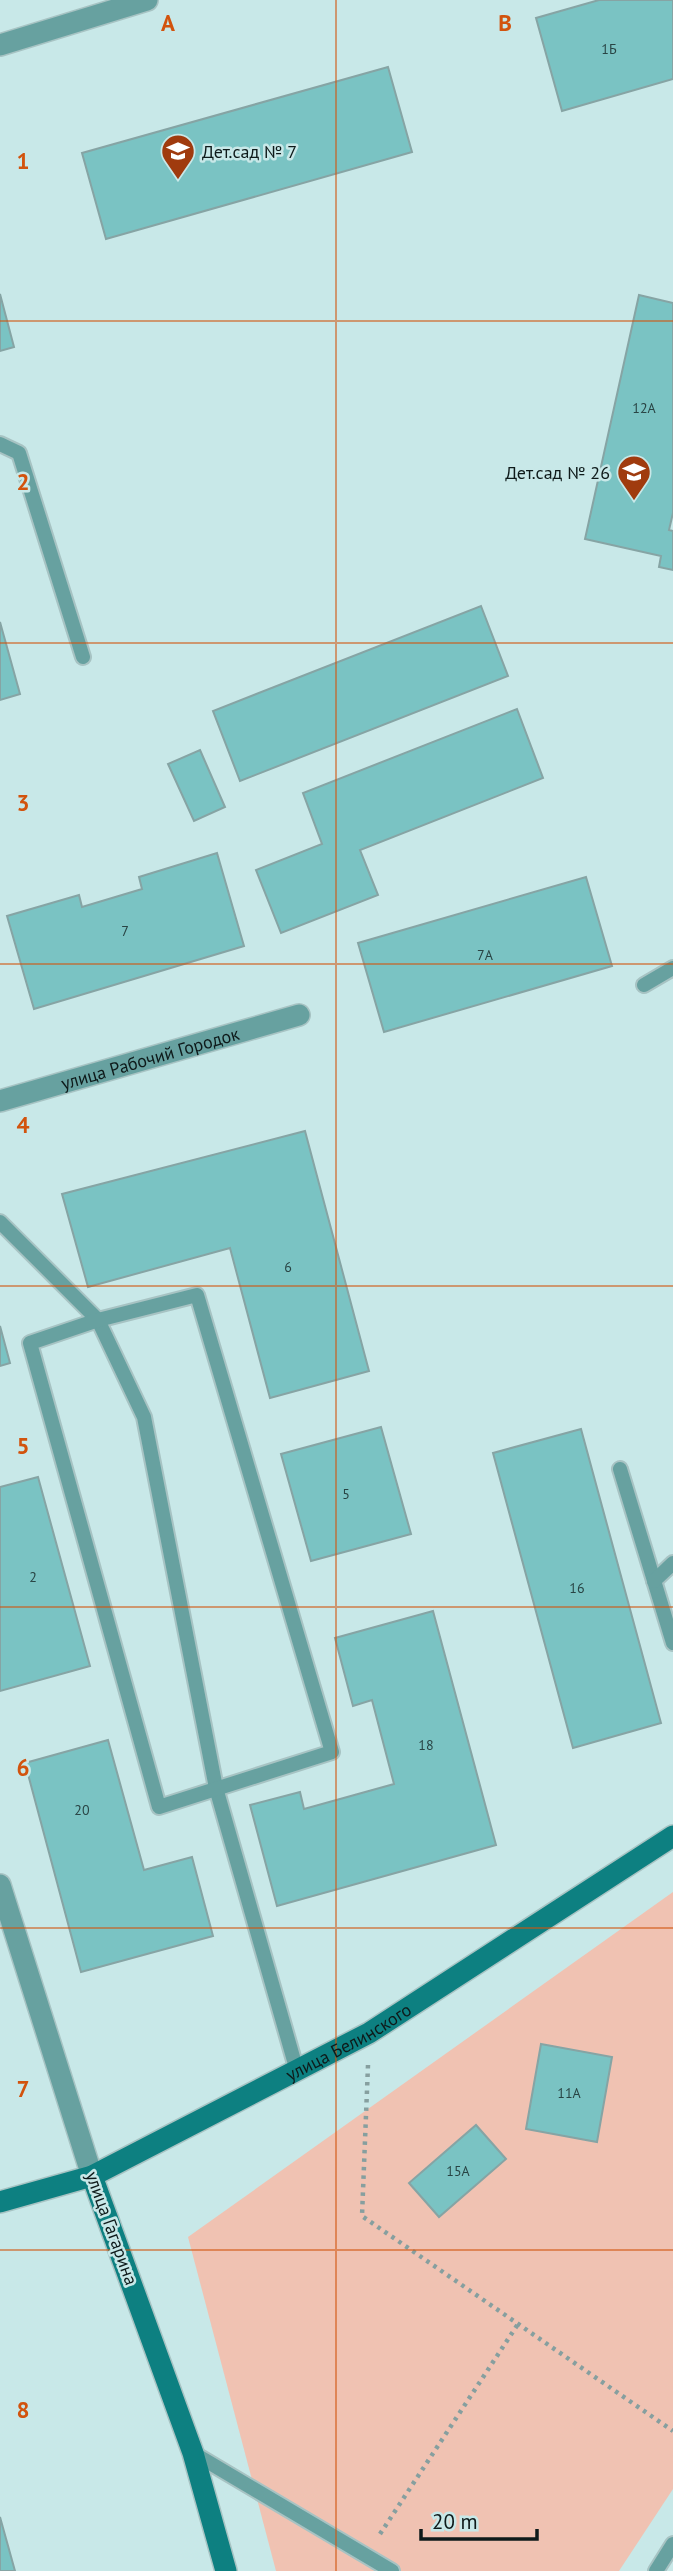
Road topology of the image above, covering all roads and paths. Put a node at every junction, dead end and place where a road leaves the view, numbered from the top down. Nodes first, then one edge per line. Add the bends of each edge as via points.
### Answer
1 (147, 0) edge
2 (0, 45) edge
3 (0, 444) edge
4 (83, 657) dead end
5 (673, 968) edge
6 (644, 985) dead end
7 (299, 1014) dead end
8 (0, 1101) edge
9 (0, 1222) edge
10 (98, 1320) junction
11 (620, 1469) dead end
12 (673, 1563) edge
13 (654, 1581) junction
14 (673, 1643) edge
15 (216, 1788) junction
16 (673, 1836) edge
17 (0, 1885) edge
18 (369, 2033) junction
19 (297, 2071) junction
20 (92, 2176) junction
21 (0, 2202) edge
22 (518, 2323) junction
23 (673, 2431) edge
24 (194, 2452) junction
25 (673, 2544) edge
26 (367, 2555) junction
27 (226, 2571) edge
28 (392, 2571) edge
29 (656, 2571) edge

1 - 2 street
3 - 4 lane via 19,453
5 - 6 lane
7 - 8 street, улица Рабочий Городок
9 - 10 lane
10 - 15 lane via 144,1418
10 - 15 lane via 30,1343 159,1808
10 - 15 lane via 197,1295 332,1752
11 - 13 lane
12 - 13 lane
13 - 14 lane
15 - 19 lane
16 - 18 street, улица Белинского
17 - 20 street, улица Гагарина
18 - 19 street, улица Белинского
18 - 22 path via 362,2216
19 - 20 street, улица Белинского
20 - 21 street, улица Белинского
20 - 24 street, улица Гагарина
22 - 23 path
22 - 26 path
24 - 26 lane
24 - 27 street, улица Гагарина
25 - 29 lane
26 - 28 lane

